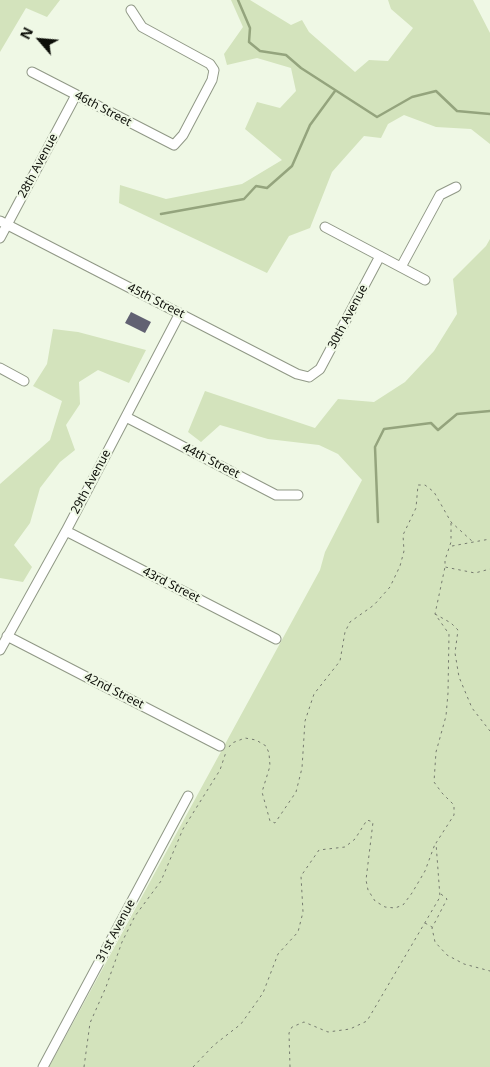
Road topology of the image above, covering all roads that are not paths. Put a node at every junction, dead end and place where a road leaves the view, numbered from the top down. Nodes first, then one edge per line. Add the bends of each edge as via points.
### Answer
1 (131, 10) dead end
2 (32, 72) dead end
3 (76, 95) junction
4 (456, 187) dead end
5 (4, 223) edge
6 (325, 227) dead end
7 (0, 238) edge
8 (380, 256) junction
9 (401, 267) junction
10 (425, 280) dead end
11 (180, 313) junction
12 (0, 368) edge
13 (313, 376) joint
14 (24, 381) dead end
15 (126, 417) junction
16 (298, 495) dead end
17 (66, 531) junction
18 (8, 636) junction
19 (276, 639) dead end
20 (0, 650) edge
21 (220, 746) dead end
22 (188, 796) dead end
23 (44, 1067) edge

1 - 3 street, 46th Street via 142,27 212,67 212,80 183,134 174,144
2 - 3 street, 46th Street
3 - 5 street, 28th Avenue
4 - 9 street via 440,195
5 - 7 street, 28th Avenue
5 - 11 street, 45th Street
6 - 8 street
8 - 9 street
8 - 13 street, 30th Avenue via 320,369
9 - 10 street
11 - 13 street, 45th Street via 297,374
11 - 15 street, 29th Avenue
12 - 14 street
15 - 16 street, 44th Street via 276,495
15 - 17 street, 29th Avenue
17 - 18 street, 29th Avenue
17 - 19 street, 43rd Street
18 - 20 street, 29th Avenue
18 - 21 street, 42nd Street
22 - 23 street, 31st Avenue

